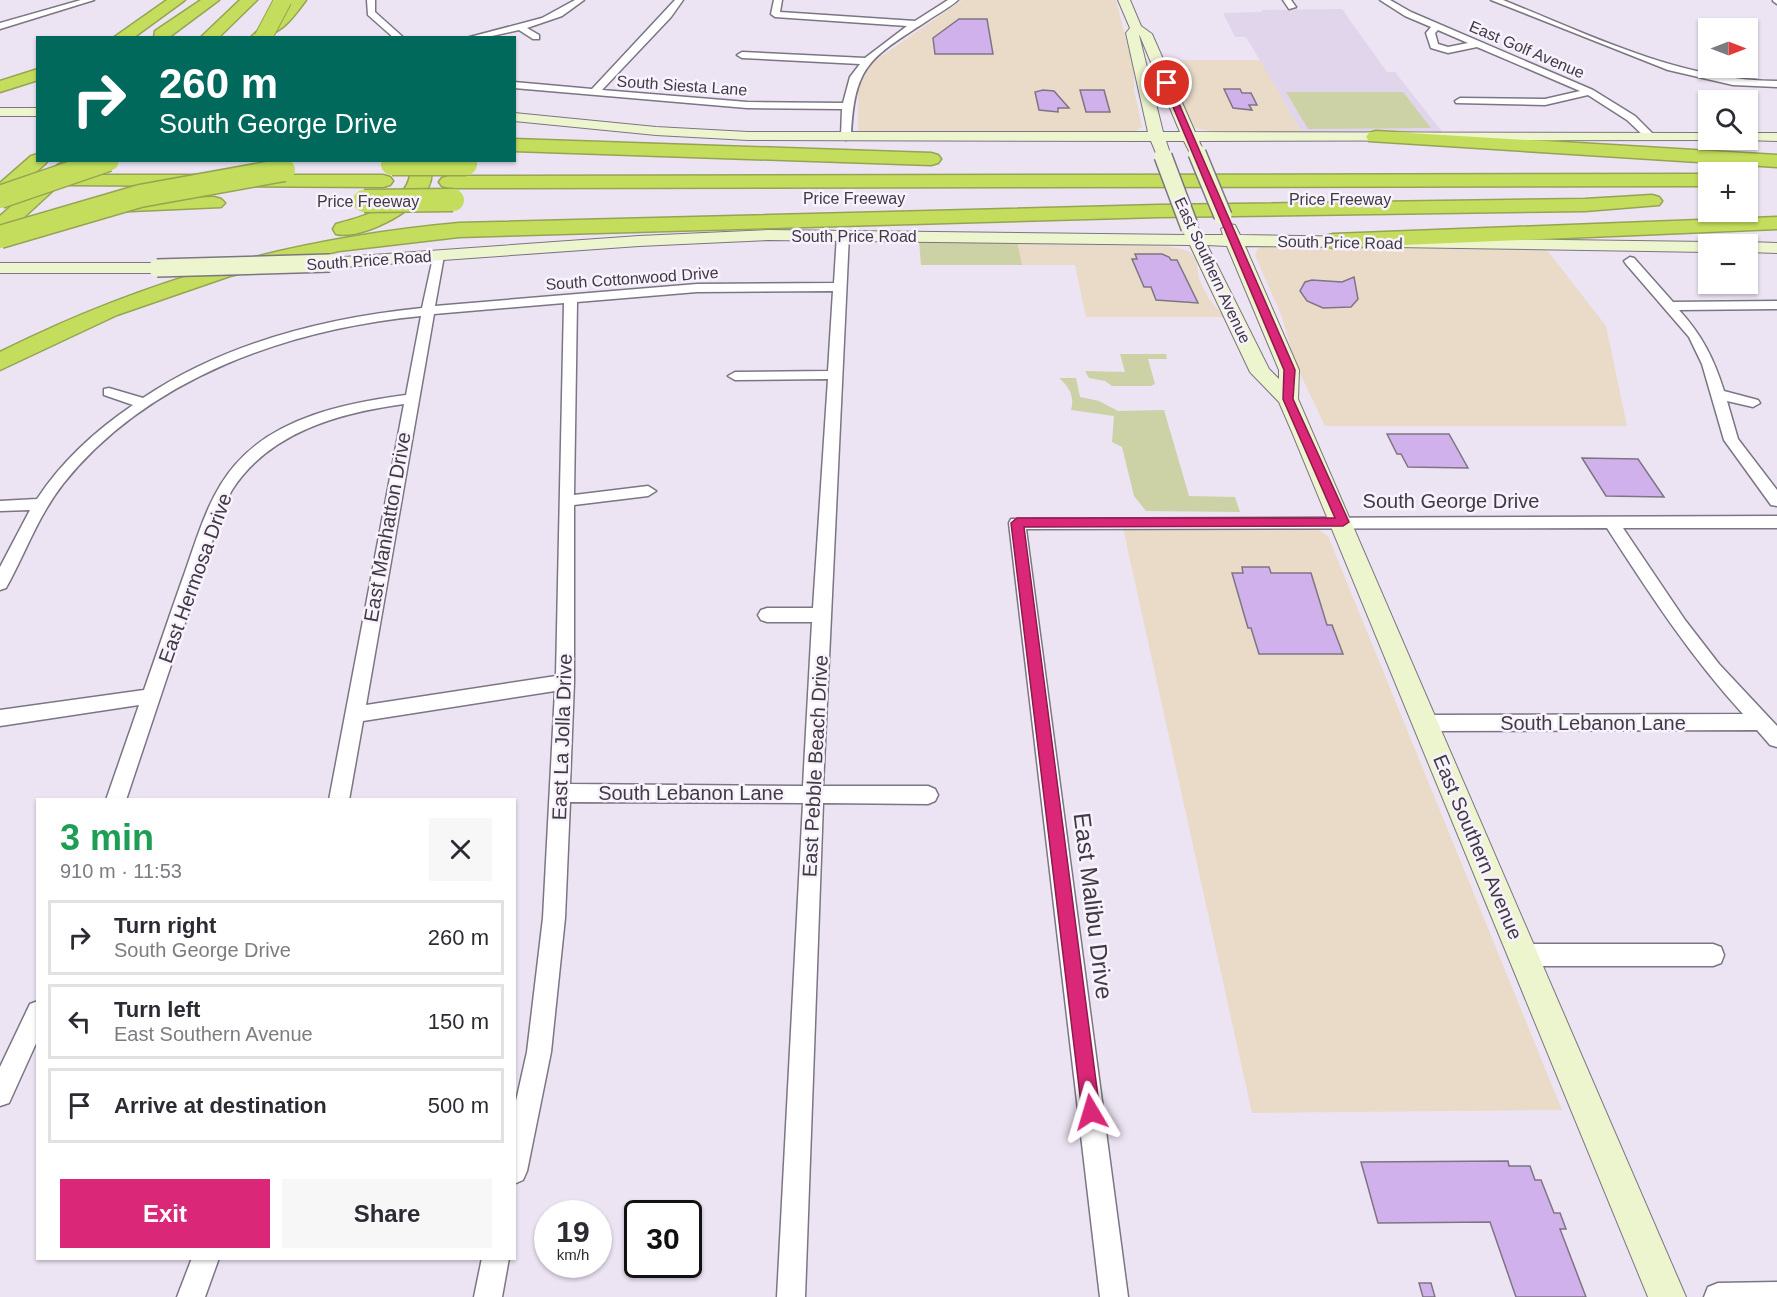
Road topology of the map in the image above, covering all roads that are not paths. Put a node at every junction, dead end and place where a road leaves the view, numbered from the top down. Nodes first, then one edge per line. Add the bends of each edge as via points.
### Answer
1 (90, 0) edge
2 (177, 0) edge
3 (211, 0) edge
4 (221, 0) edge
5 (249, 0) edge
6 (283, 0) edge
7 (298, 0) edge
8 (304, 0) edge
9 (371, 0) edge
10 (580, 0) edge
11 (679, 0) edge
12 (778, 0) edge
13 (954, 0) edge
14 (1124, 0) edge
15 (1384, 0) edge
16 (1495, 0) edge
17 (918, 24) junction
18 (517, 25) junction
19 (0, 26) edge
20 (1437, 27) junction
21 (1134, 30) junction
22 (124, 36) edge
23 (160, 36) edge
24 (180, 36) edge
25 (210, 36) edge
26 (261, 36) edge
27 (262, 36) edge
28 (288, 36) edge
29 (398, 36) edge
30 (477, 36) edge
31 (536, 37) dead end
32 (1478, 44) junction
33 (742, 56) dead end
34 (866, 61) junction
35 (36, 75) edge
36 (1777, 84) edge
37 (516, 85) edge
38 (0, 87) edge
39 (36, 87) edge
40 (1590, 92) junction
41 (592, 93) junction
42 (0, 96) edge
43 (1460, 101) dead end
44 (848, 106) junction
45 (0, 112) edge
46 (36, 112) edge
47 (516, 117) edge
48 (846, 136) junction
49 (1156, 136) junction
50 (1190, 136) junction
51 (1650, 136) junction
52 (1698, 136) edge
53 (1376, 137) junction
54 (1758, 137) edge
55 (1777, 137) edge
56 (516, 146) edge
57 (947, 160) dead end
58 (990, 161) dead end
59 (1777, 161) edge
60 (36, 162) edge
61 (205, 162) dead end
62 (420, 162) edge
63 (1014, 164) junction
64 (87, 167) edge
65 (388, 173) junction
66 (0, 179) edge
67 (1494, 180) junction
68 (1698, 180) edge
69 (451, 191) junction
70 (0, 195) edge
71 (316, 201) dead end
72 (1652, 201) junction
73 (1675, 201) dead end
74 (234, 202) dead end
75 (1, 219) edge
76 (1777, 223) edge
77 (1193, 234) junction
78 (1231, 234) junction
79 (843, 235) junction
80 (1333, 241) junction
81 (1698, 247) edge
82 (1758, 247) edge
83 (1777, 248) edge
84 (438, 256) junction
85 (1630, 261) dead end
86 (3, 268) edge
87 (840, 287) junction
88 (571, 299) junction
89 (1777, 305) edge
90 (1671, 306) junction
91 (427, 312) junction
92 (278, 324) dead end
93 (6, 335) dead end
94 (287, 337) junction
95 (0, 362) edge
96 (836, 375) junction
97 (735, 376) dead end
98 (109, 392) dead end
99 (1718, 394) junction
100 (410, 399) junction
101 (1288, 399) junction
102 (1753, 403) dead end
103 (145, 404) junction
104 (648, 491) dead end
105 (566, 501) junction
106 (1777, 501) edge
107 (41, 504) junction
108 (0, 506) edge
109 (1343, 522) junction
110 (1611, 522) junction
111 (1777, 522) edge
112 (1017, 523) joint
113 (0, 584) edge
114 (767, 615) dead end
115 (821, 615) junction
116 (565, 682) junction
117 (152, 696) junction
118 (354, 716) junction
119 (0, 718) edge
120 (1761, 722) junction
121 (1426, 723) junction
122 (1777, 739) edge
123 (561, 793) junction
124 (813, 793) junction
125 (928, 795) dead end
126 (117, 798) edge
127 (339, 798) edge
128 (1524, 955) junction
129 (1713, 955) dead end
130 (36, 1016) edge
131 (0, 1094) edge
132 (516, 1161) edge
133 (205, 1260) edge
134 (496, 1260) edge
135 (1777, 1296) edge
136 (191, 1297) edge
137 (488, 1297) edge
138 (791, 1297) edge
139 (1114, 1297) edge
140 (1666, 1297) edge
141 (1718, 1297) edge

1 - 19 street
2 - 22 highway
3 - 23 highway
4 - 24 highway
5 - 25 highway
6 - 26 highway, bridge
7 - 27 highway
8 - 28 highway
9 - 29 street via 371,13
10 - 18 street via 571,10
11 - 41 street
12 - 17 street via 775,14
13 - 17 street
14 - 21 main road, East Southern Avenue
15 - 20 street, East Golf Avenue
16 - 36 street via 1667,68 1738,84
17 - 34 street
18 - 30 street
18 - 31 street
20 - 32 street, East Golf Avenue
20 - 32 street via 1430,33 1434,46 1455,49
21 - 49 main road, East Southern Avenue
21 - 50 main road, East Southern Avenue via 1146,34
32 - 40 street, East Golf Avenue
33 - 34 street
34 - 44 street via 856,74
35 - 38 highway
37 - 41 street, South Siesta Lane
39 - 42 highway
40 - 43 street via 1545,102
40 - 51 street, East Golf Avenue via 1620,110
41 - 44 street, South Siesta Lane via 747,105
44 - 48 street
45 - 46 main road
47 - 48 main road via 701,134
48 - 49 main road
49 - 50 main road
49 - 77 main road, East Southern Avenue, bridge
50 - 53 main road
50 - 78 main road, East Southern Avenue, bridge
51 - 52 main road
51 - 53 main road
53 - 59 highway
54 - 55 main road
56 - 57 highway
58 - 63 highway
60 - 70 highway
61 - 64 highway
62 - 93 highway via 423,175 415,192 378,217 123,288
63 - 65 highway, bridge via 466,164
63 - 67 highway via 1436,173
64 - 65 highway, Price Freeway
64 - 66 highway, Price Freeway, bridge
64 - 70 highway, bridge
64 - 75 highway
65 - 69 highway, Price Freeway
65 - 75 highway, bridge via 284,170 145,194 71,213
67 - 68 highway, Price Freeway
67 - 69 highway, Price Freeway
69 - 71 highway, Price Freeway, bridge via 364,201
69 - 72 highway, Price Freeway
72 - 73 highway, Price Freeway
72 - 95 highway via 848,219 397,234 306,249 219,270 105,311
74 - 75 highway via 64,205
76 - 80 highway
77 - 78 main road, South Price Road
77 - 79 main road, South Price Road
77 - 101 main road, East Southern Avenue via 1260,372
78 - 80 main road, South Price Road
78 - 101 main road, East Southern Avenue via 1289,370
79 - 84 main road, South Price Road via 688,238
79 - 87 street, East Pebble Beach Drive
80 - 81 main road, South Price Road
82 - 83 main road
84 - 86 main road, South Price Road, bridge via 157,268
84 - 91 street, East Manhatton Drive
85 - 90 street
87 - 88 street, South Cottonwood Drive via 696,288
87 - 96 street, East Pebble Beach Drive
88 - 91 street, South Cottonwood Drive
88 - 105 street, East La Jolla Drive
89 - 90 street
90 - 99 street via 1695,336
91 - 94 street, South Cottonwood Drive via 368,318
91 - 100 street, East Manhatton Drive
92 - 94 street
94 - 103 street, South Cottonwood Drive via 211,366
96 - 97 street
96 - 115 street, East Pebble Beach Drive
98 - 103 street
99 - 102 street
99 - 106 street via 1731,440
100 - 117 street, East Hermosa Drive via 332,413 295,428 243,465 225,490 210,524
100 - 118 street, East Manhatton Drive
101 - 109 main road, East Southern Avenue
103 - 107 street, South Cottonwood Drive via 86,450
104 - 105 street
105 - 116 street, East La Jolla Drive
107 - 108 street
107 - 113 street, South Cottonwood Drive
109 - 110 street, South George Drive
109 - 112 street, South George Drive
109 - 121 main road, East Southern Avenue
110 - 111 street, South George Drive
110 - 120 street via 1678,625
112 - 139 street, East Malibu Drive
114 - 115 street
115 - 124 street, East Pebble Beach Drive
116 - 118 street
116 - 123 street, East La Jolla Drive
117 - 119 street
117 - 126 street, East Hermosa Drive
118 - 127 street, East Manhatton Drive
120 - 121 street, South Lebanon Lane
120 - 122 street
121 - 128 main road, East Southern Avenue
123 - 124 street, South Lebanon Lane
123 - 132 street, East La Jolla Drive via 555,918 539,1052
124 - 125 street, South Lebanon Lane
124 - 138 street, East Pebble Beach Drive
128 - 129 street
128 - 140 main road, East Southern Avenue
130 - 131 street
133 - 136 street
134 - 137 street
135 - 141 street

